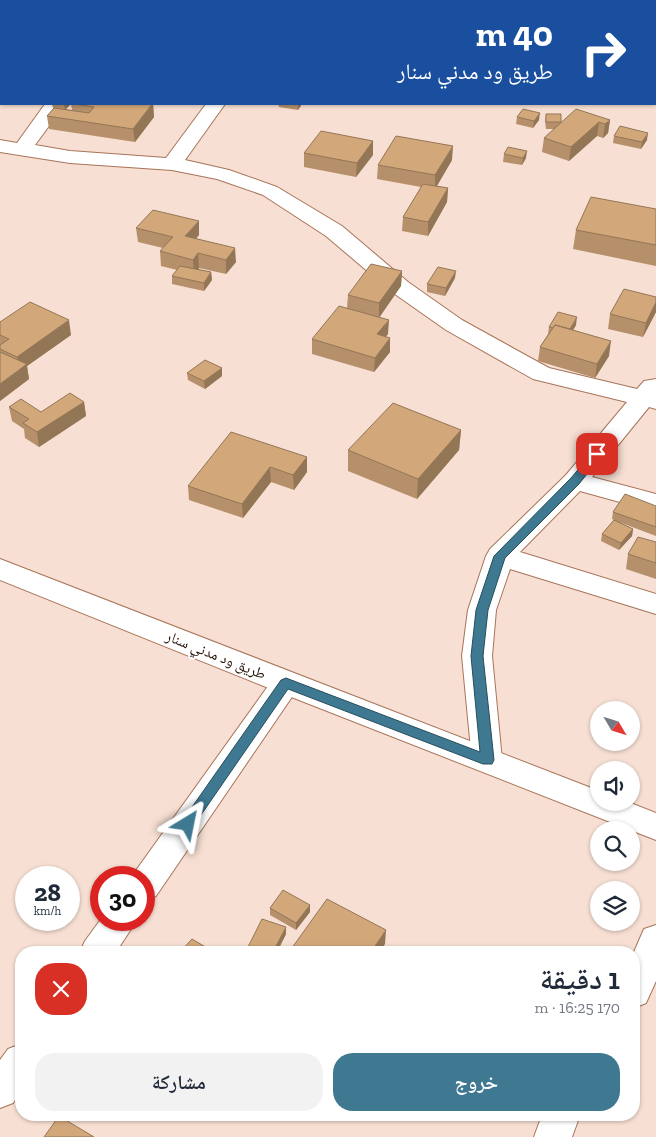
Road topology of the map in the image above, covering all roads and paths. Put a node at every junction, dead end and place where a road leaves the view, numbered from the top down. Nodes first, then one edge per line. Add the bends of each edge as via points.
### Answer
1 (54, 105) edge
2 (215, 105) edge
3 (0, 146) edge
4 (22, 149) junction
5 (172, 164) junction
6 (651, 394) edge
7 (575, 481) junction
8 (656, 503) edge
9 (500, 556) junction
10 (0, 569) edge
11 (656, 604) edge
12 (286, 683) junction
13 (487, 760) junction
14 (656, 827) edge
15 (155, 870) edge
16 (112, 931) edge
17 (656, 940) edge
18 (102, 946) edge
19 (640, 978) edge
20 (15, 1070) edge
21 (0, 1092) edge
22 (559, 1121) edge
23 (553, 1137) edge

1 - 4 main road
2 - 5 main road
3 - 4 main road
4 - 5 main road via 70,157
5 - 6 main road via 222,174 270,191 334,231 400,287 454,325 541,374
6 - 7 main road
7 - 8 main road
7 - 9 main road
9 - 11 main road
9 - 13 main road via 482,610 477,656
10 - 12 main road, طريق ود مدني سنار
12 - 13 main road, طريق ود مدني سنار
12 - 15 main road
13 - 14 main road, طريق ود مدني سنار
16 - 18 main road
17 - 19 main road
20 - 21 main road
22 - 23 main road

